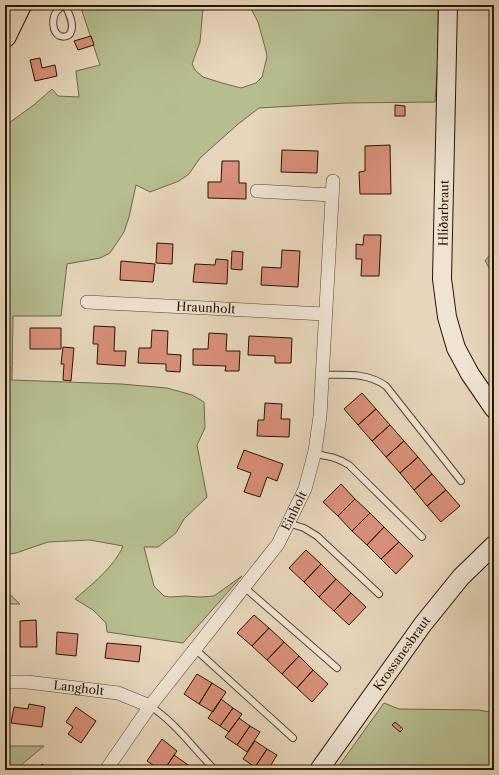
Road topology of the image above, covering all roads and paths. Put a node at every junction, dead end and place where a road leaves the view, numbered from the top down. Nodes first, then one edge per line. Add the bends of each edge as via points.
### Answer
1 (20, 5) edge
2 (65, 5) edge
3 (448, 5) edge
4 (5, 36) edge
5 (333, 181) dead end
6 (256, 191) dead end
7 (332, 195) junction
8 (87, 302) dead end
9 (325, 314) junction
10 (322, 375) junction
11 (494, 409) edge
12 (314, 454) junction
13 (461, 481) dead end
14 (288, 523) junction
15 (422, 537) dead end
16 (493, 550) edge
17 (244, 587) junction
18 (379, 594) dead end
19 (195, 649) junction
20 (337, 668) dead end
21 (5, 682) edge
22 (150, 706) junction
23 (293, 738) dead end
24 (106, 770) edge
25 (215, 770) edge
26 (320, 770) edge

1 - 4 highway
2 - 2 lane via 57,11 53,26 58,35 65,37 70,32 72,24
3 - 11 street, Hlíðarbraut via 442,279 446,317 456,348
5 - 7 street, Einholt
6 - 7 street
7 - 9 street, Einholt
8 - 9 street, Hraunholt
9 - 10 street, Einholt
10 - 12 street, Einholt via 320,416
10 - 13 lane via 362,376 386,386
12 - 14 street, Einholt via 305,489
12 - 15 lane via 333,457 349,465
14 - 17 street, Einholt via 278,544
14 - 18 lane via 317,536
16 - 26 street, Krossanesbraut via 461,577 423,624
17 - 19 street, Einholt
17 - 20 lane
19 - 22 street, Einholt
19 - 23 lane
21 - 22 street, Langholt via 27,682 118,693
22 - 24 street, Einholt
22 - 25 lane via 187,738

